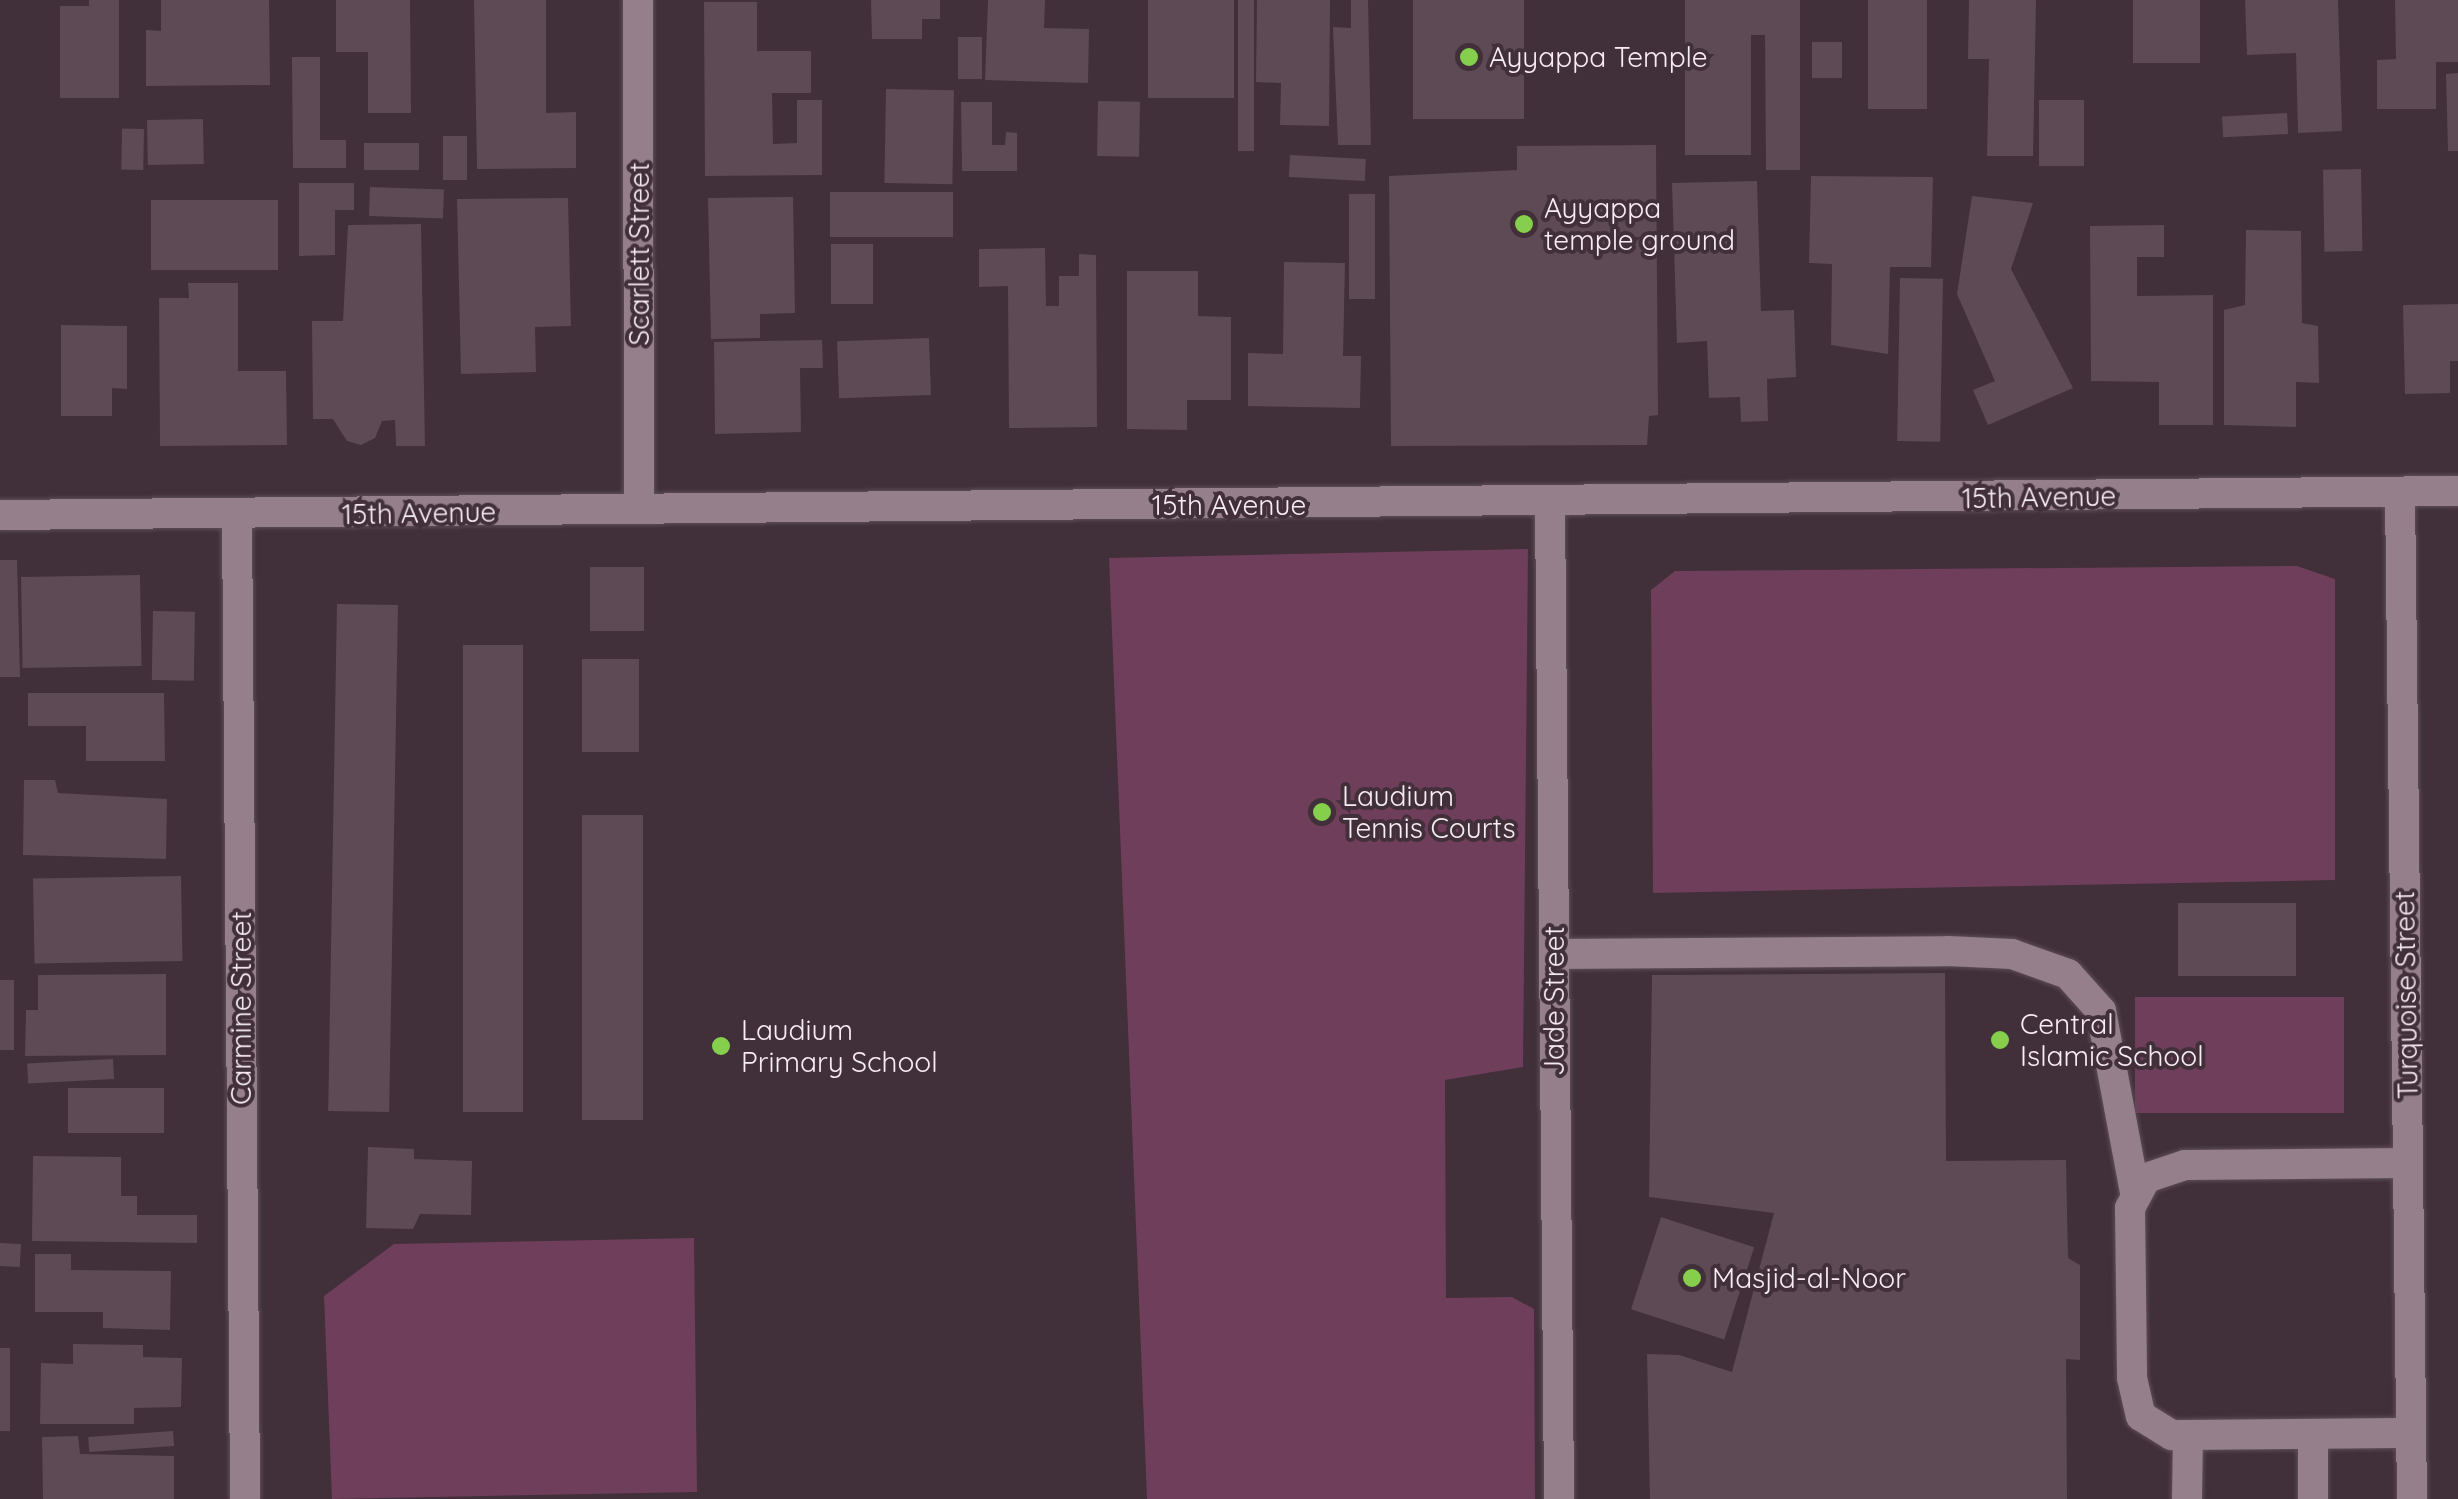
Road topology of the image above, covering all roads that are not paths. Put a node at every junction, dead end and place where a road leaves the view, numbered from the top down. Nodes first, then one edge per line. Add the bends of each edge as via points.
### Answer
1 (638, 0) edge
2 (2458, 491) edge
3 (2400, 492) junction
4 (1550, 503) junction
5 (639, 507) junction
6 (0, 515) edge
7 (237, 517) junction
8 (1554, 954) junction
9 (2408, 1163) junction
10 (2134, 1193) junction
11 (2411, 1433) junction
12 (2188, 1435) junction
13 (2314, 1435) junction
14 (245, 1499) edge
15 (1559, 1499) edge
16 (2187, 1499) edge
17 (2313, 1499) edge
18 (2412, 1499) edge

1 - 5 street, Scarlett Street
2 - 3 street, 15th Avenue
3 - 4 street, 15th Avenue
3 - 9 street, Turquoise Street
4 - 5 street, 15th Avenue
4 - 8 street, Jade Street
5 - 7 street, 15th Avenue
6 - 7 street, 15th Avenue
7 - 14 street, Carmine Street
8 - 10 street via 1948,951 2012,954 2068,974 2100,1011
8 - 15 street, Jade Street
9 - 10 street via 2184,1166 2146,1178
9 - 11 street, Turquoise Street
10 - 12 street via 2134,1395 2141,1416 2157,1430
11 - 13 street
11 - 18 street, Turquoise Street
12 - 13 street
12 - 16 street
13 - 17 street

